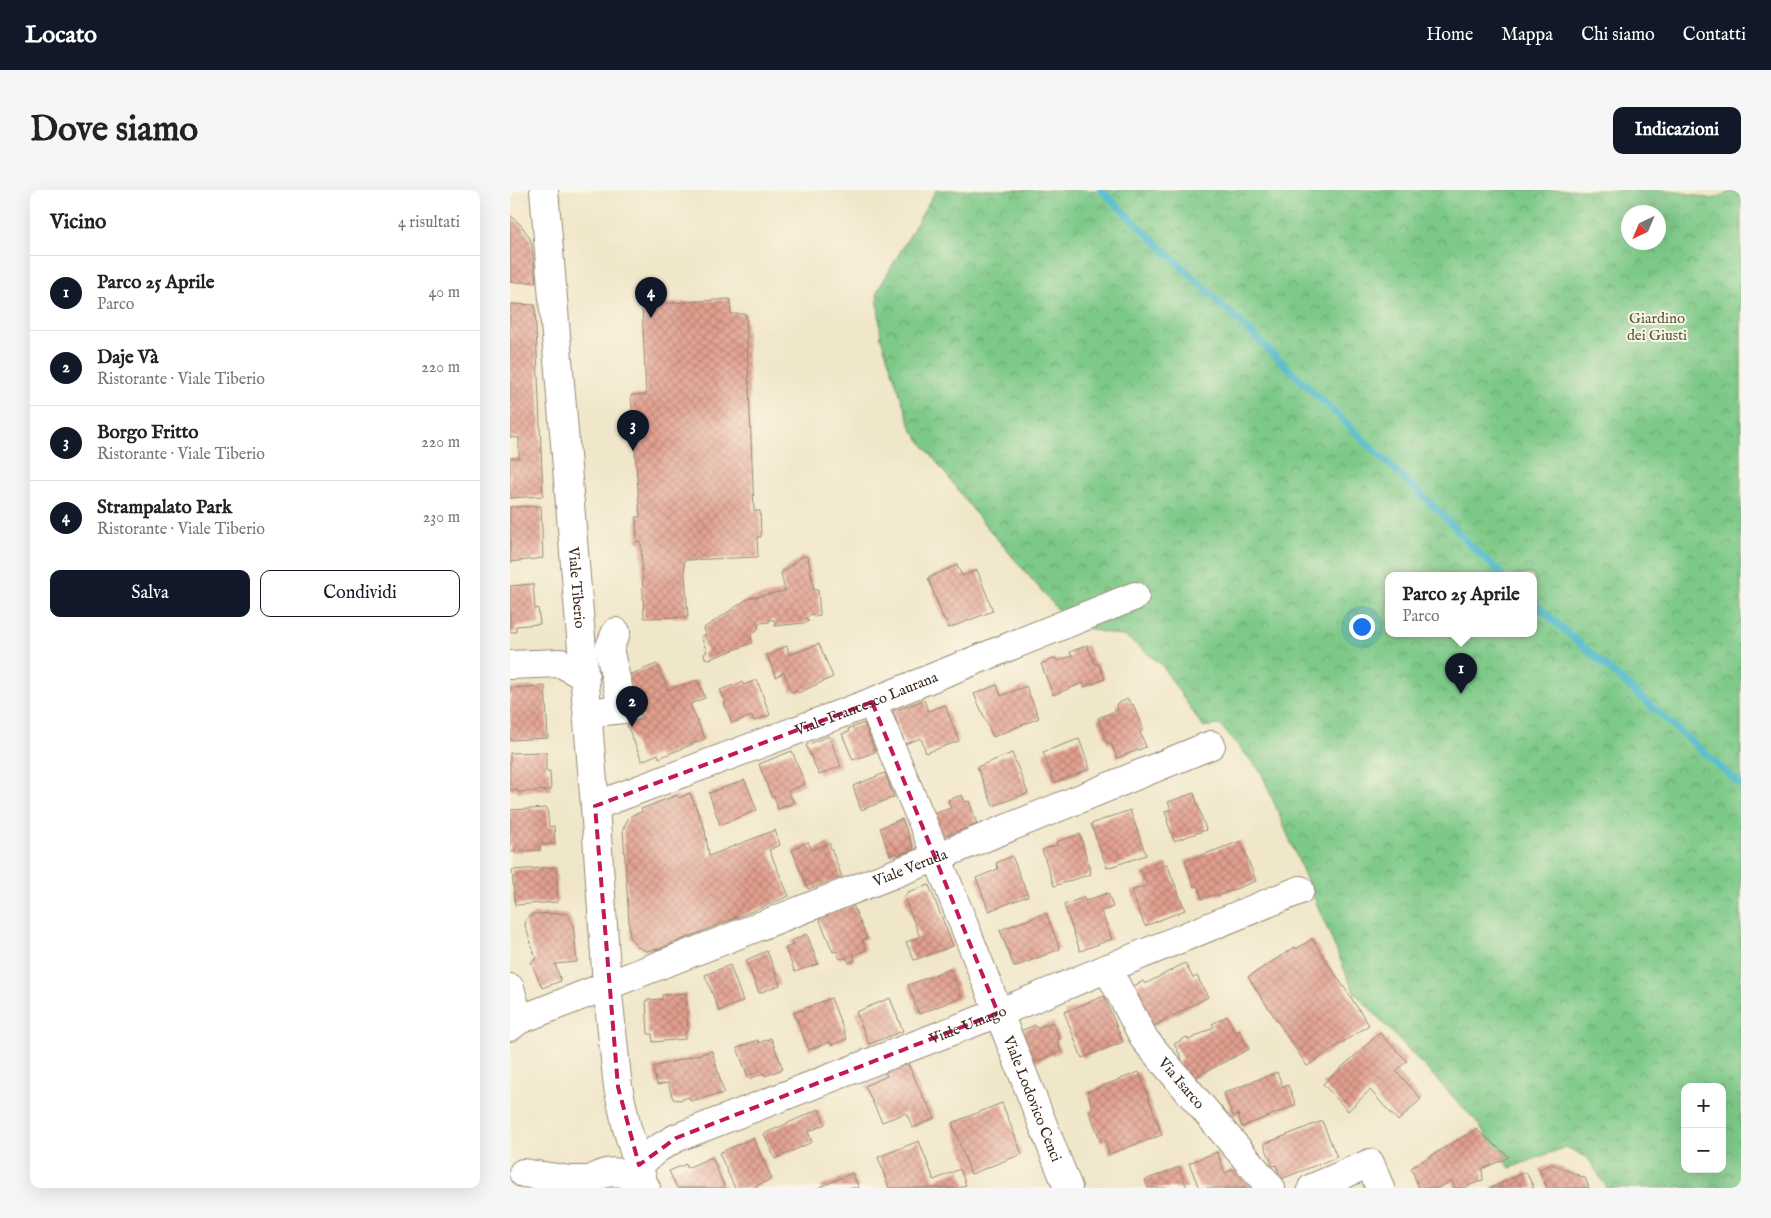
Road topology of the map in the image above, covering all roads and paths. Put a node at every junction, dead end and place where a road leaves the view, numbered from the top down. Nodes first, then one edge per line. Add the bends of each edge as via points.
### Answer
1 (544, 190) edge
2 (1135, 596) dead end
3 (616, 632) dead end
4 (510, 665) edge
5 (585, 677) junction
6 (872, 702) junction
7 (596, 712) dead end
8 (1211, 745) dead end
9 (596, 806) junction
10 (936, 857) junction
11 (1300, 890) dead end
12 (1107, 968) junction
13 (607, 985) junction
14 (510, 988) edge
15 (998, 1013) junction
16 (515, 1023) edge
17 (627, 1128) junction
18 (526, 1175) edge
19 (643, 1180) edge
20 (591, 1181) edge
21 (1068, 1188) edge
22 (1271, 1188) edge
23 (1312, 1188) edge
24 (1380, 1188) edge

1 - 5 street, Viale Tiberio
2 - 6 street, Viale Francesco Laurana
3 - 7 street via 609,649 623,709
4 - 5 street via 561,663
5 - 9 street, Viale Tiberio
6 - 9 street, Viale Francesco Laurana
6 - 10 street, Viale Lodovico Cenci
8 - 10 street, Viale Veruda
9 - 13 street, Viale Tiberio
10 - 13 street, Viale Veruda
10 - 15 street, Viale Lodovico Cenci
11 - 12 street, Viale Umago
12 - 15 street, Viale Umago
12 - 22 street, Via Isarco via 1145,1040
13 - 16 street, Viale Veruda
13 - 17 street, Viale Tiberio via 618,1087
14 - 16 street
15 - 19 street, Viale Umago via 676,1138 657,1149
15 - 21 street, Viale Lodovico Cenci
17 - 19 street, Viale Tiberio
17 - 20 street via 619,1151
18 - 20 street
19 - 20 street via 615,1172
23 - 24 street via 1370,1163

